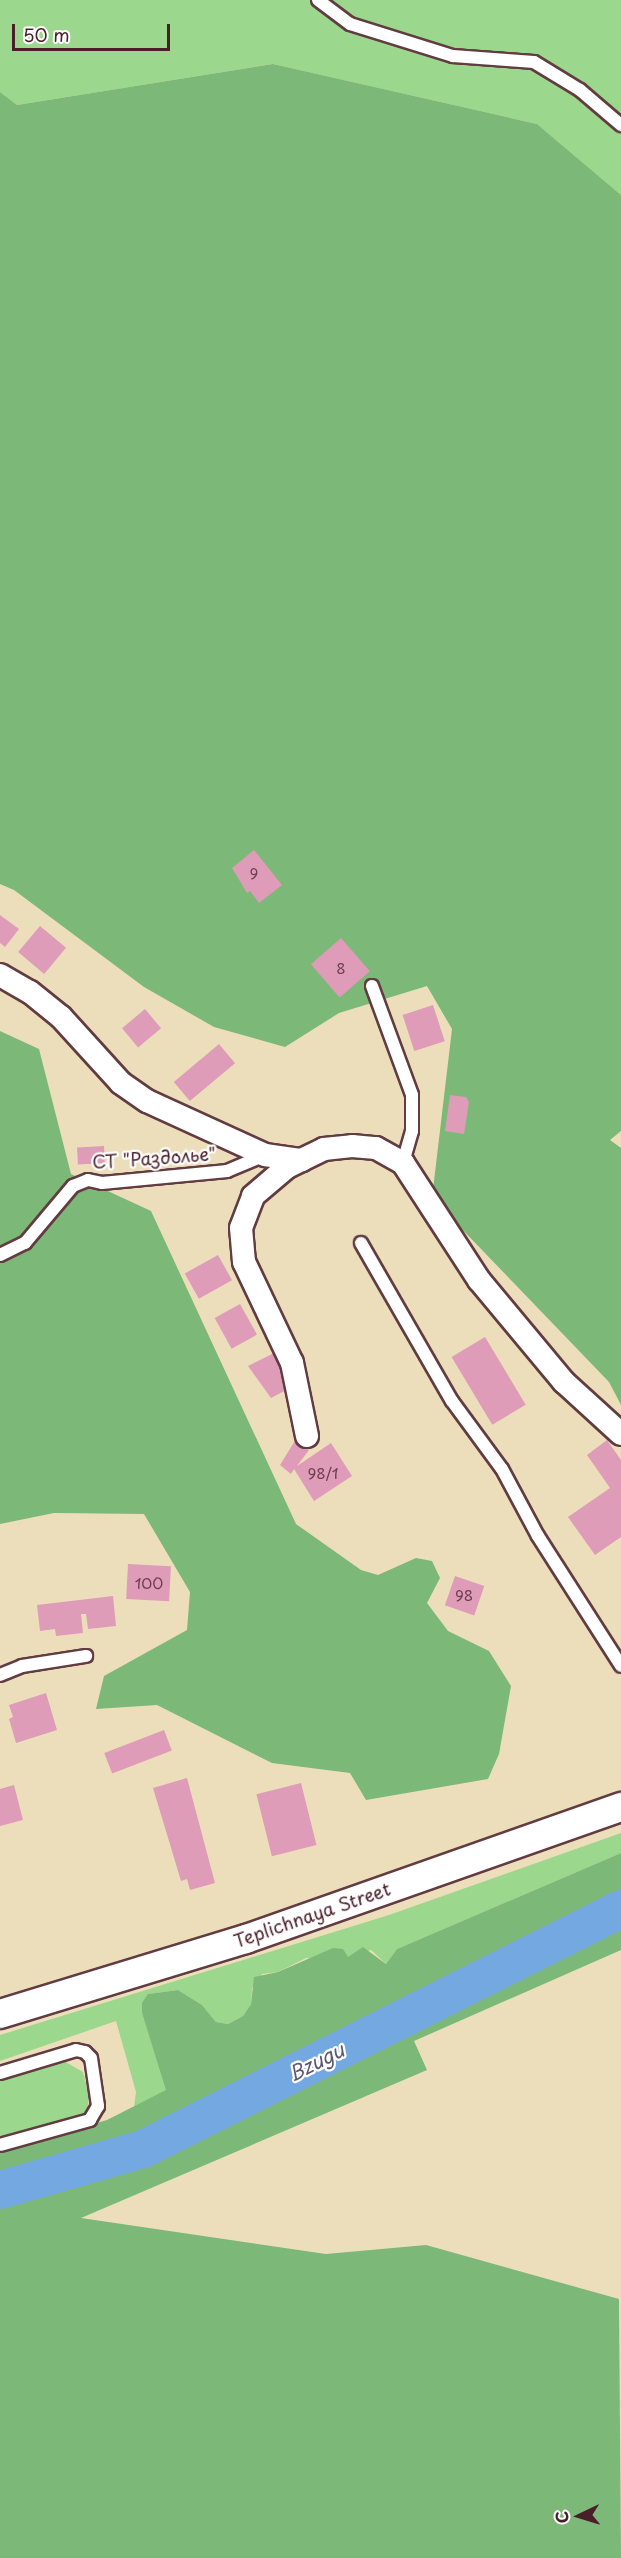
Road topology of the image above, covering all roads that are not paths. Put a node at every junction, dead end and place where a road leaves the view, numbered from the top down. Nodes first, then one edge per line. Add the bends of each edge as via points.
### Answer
1 (318, 0) edge
2 (621, 125) edge
3 (0, 975) edge
4 (372, 986) dead end
5 (265, 1155) junction
6 (302, 1160) junction
7 (403, 1163) junction
8 (361, 1243) dead end
9 (0, 1255) edge
10 (621, 1434) edge
11 (307, 1436) dead end
12 (86, 1656) dead end
13 (621, 1666) edge
14 (0, 1675) edge
15 (621, 1807) edge
16 (0, 2014) edge
17 (0, 2073) edge
18 (0, 2145) edge

1 - 2 lane via 350,24 453,56 534,62 580,90
3 - 5 street via 30,992 61,1017 121,1083 147,1101
4 - 7 lane via 412,1095 412,1131
5 - 6 street
5 - 9 lane, СТ "Раздолье" via 227,1171 102,1183 88,1180 73,1186 26,1243
6 - 7 street via 324,1149 352,1146 376,1148
6 - 11 street via 287,1167 253,1196 241,1228 244,1262 292,1364
7 - 10 street via 479,1280 564,1382
8 - 13 lane via 452,1401 502,1468 538,1536
12 - 14 lane via 22,1666
15 - 16 street, Teplichnaya Street via 246,1939
17 - 18 lane via 76,2050 85,2052 91,2058 98,2106 90,2120

